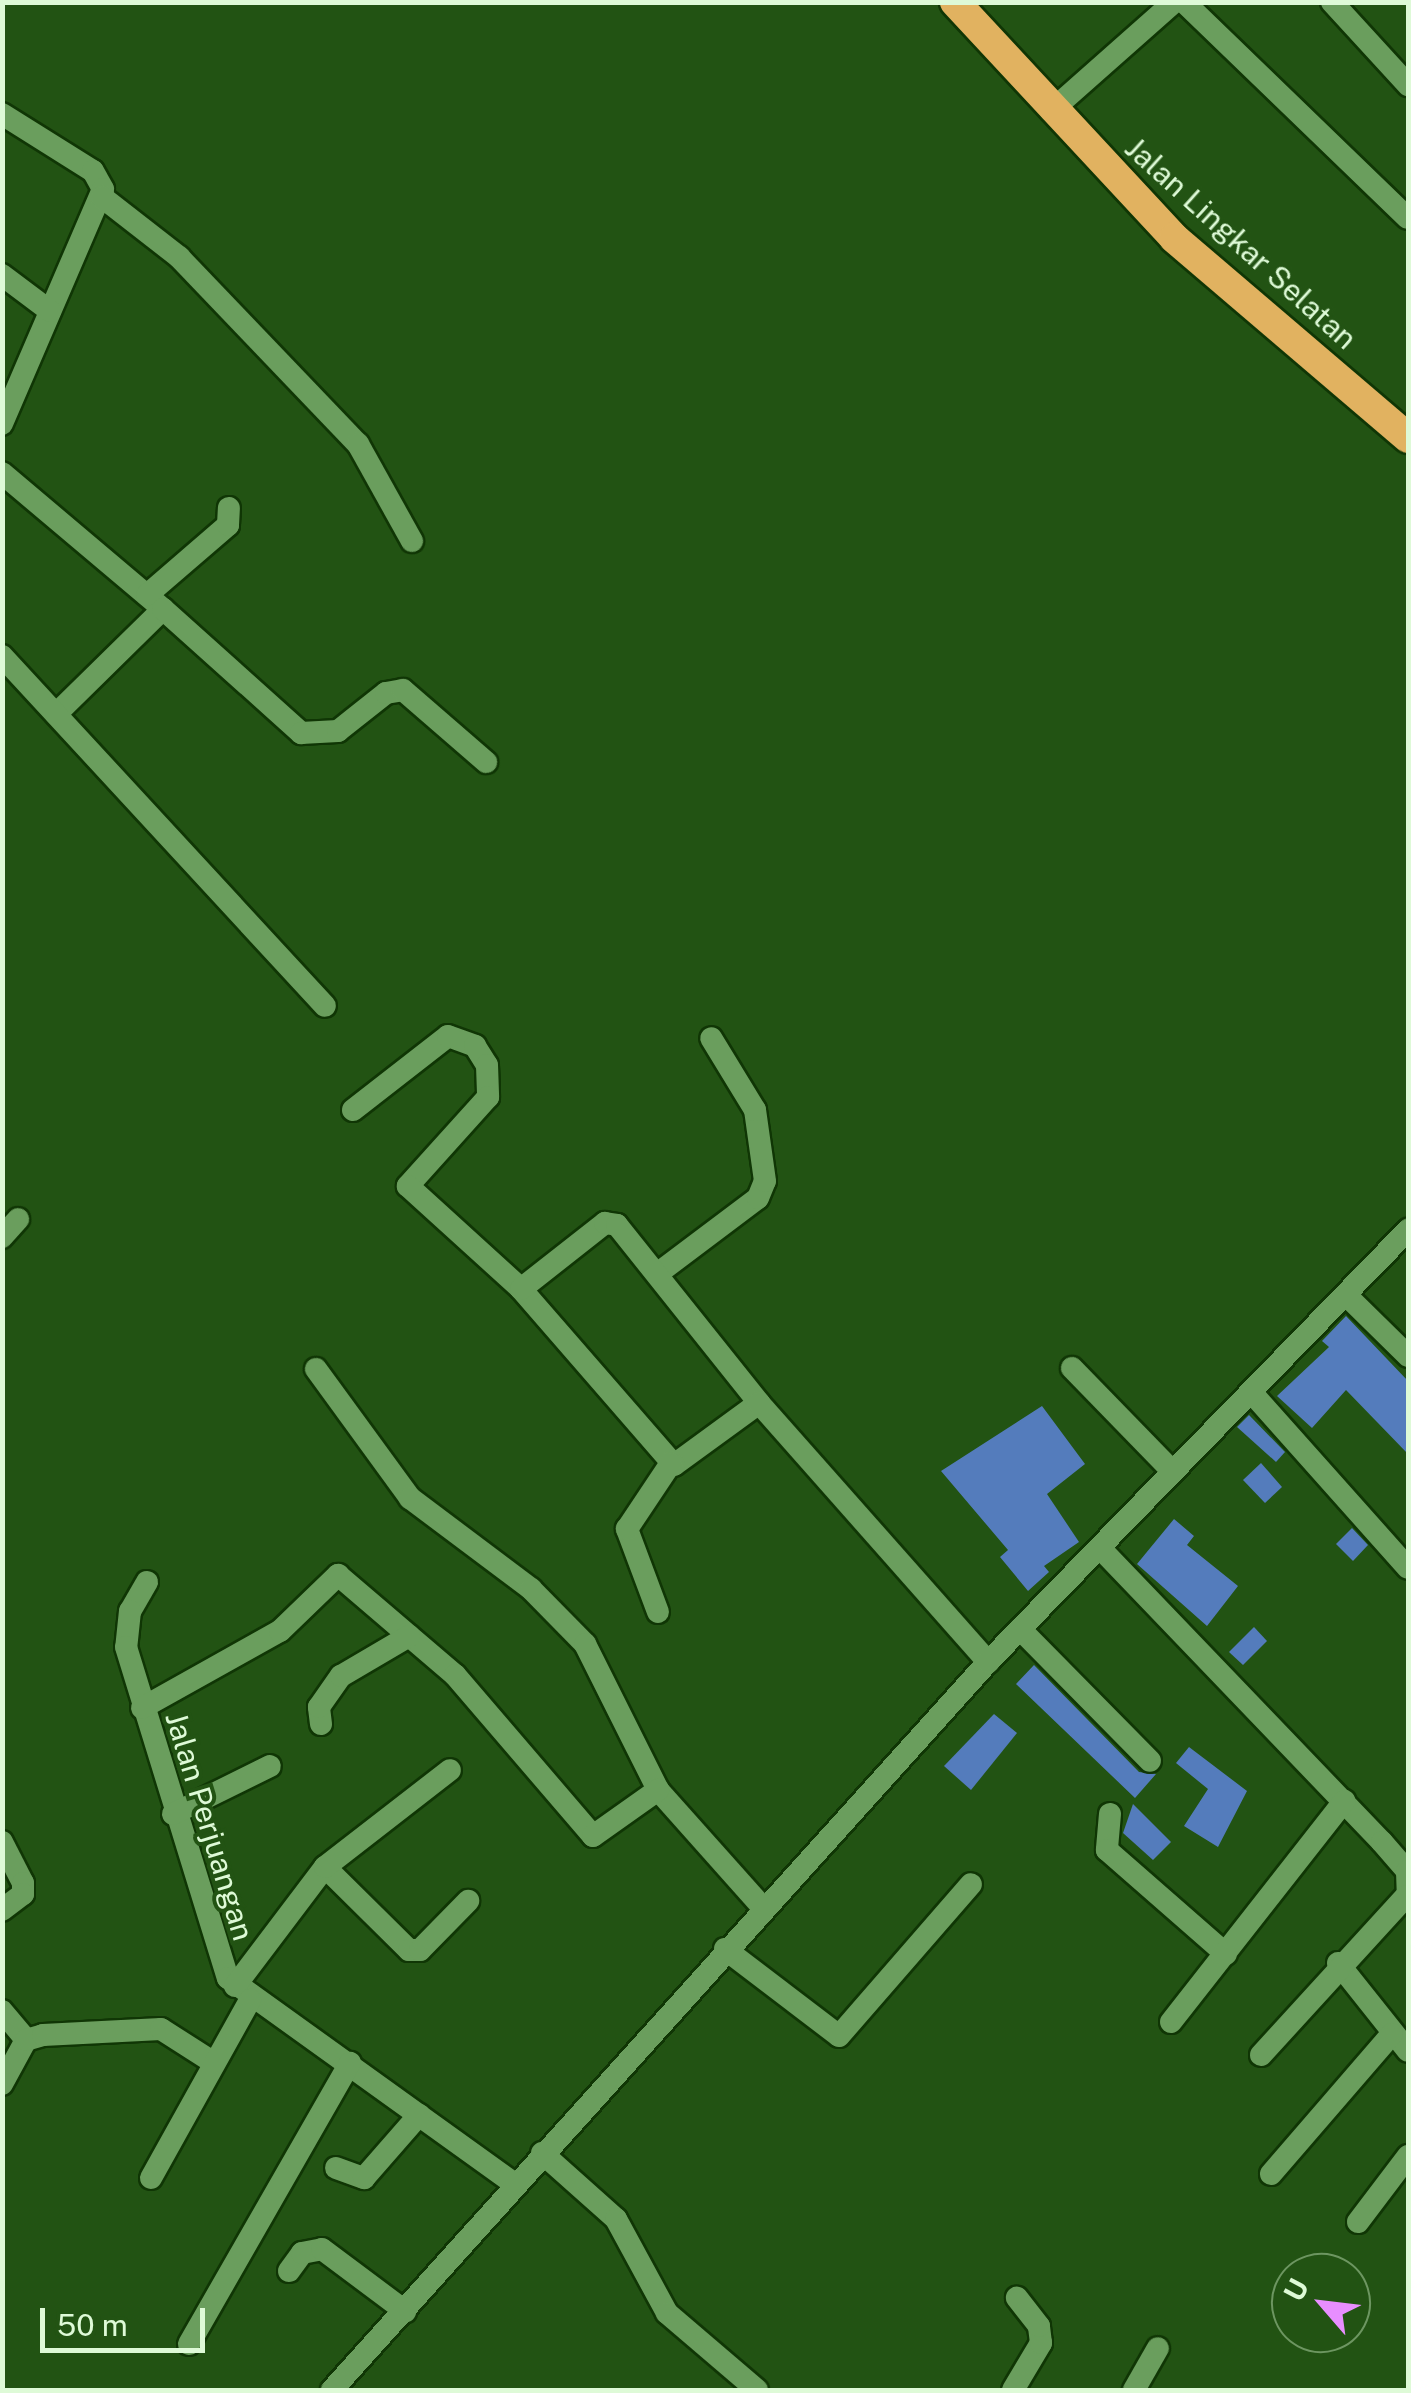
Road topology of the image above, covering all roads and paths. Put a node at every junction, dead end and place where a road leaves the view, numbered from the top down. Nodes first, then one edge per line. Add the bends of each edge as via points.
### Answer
1 (956, 2) edge
2 (1174, 2) edge
3 (1184, 2) edge
4 (1332, 2) edge
5 (1408, 85) edge
6 (1050, 110) junction
7 (2, 114) edge
8 (102, 196) junction
9 (1408, 218) edge
10 (2, 274) edge
11 (50, 311) junction
12 (2, 424) edge
13 (1408, 438) edge
14 (2, 473) edge
15 (229, 508) dead end
16 (412, 541) dead end
17 (155, 602) junction
18 (2, 656) edge
19 (56, 714) junction
20 (486, 762) dead end
21 (324, 1006) dead end
22 (711, 1038) dead end
23 (353, 1110) dead end
24 (1408, 1230) edge
25 (657, 1274) junction
26 (521, 1288) junction
27 (1346, 1295) junction
28 (1408, 1356) edge
29 (1072, 1368) dead end
30 (316, 1369) dead end
31 (1252, 1392) junction
32 (759, 1404) junction
33 (671, 1463) junction
34 (1172, 1471) junction
35 (1100, 1548) junction
36 (1408, 1568) edge
37 (146, 1582) dead end
38 (658, 1612) dead end
39 (1020, 1630) junction
40 (409, 1636) junction
41 (988, 1662) junction
42 (142, 1708) junction
43 (322, 1724) dead end
44 (1150, 1761) dead end
45 (270, 1766) dead end
46 (450, 1770) dead end
47 (658, 1790) junction
48 (1344, 1801) junction
49 (173, 1814) junction
50 (1110, 1814) dead end
51 (2, 1842) edge
52 (325, 1867) junction
53 (1408, 1871) edge
54 (971, 1884) dead end
55 (1407, 1897) edge
56 (468, 1901) dead end
57 (764, 1909) junction
58 (2, 1910) edge
59 (726, 1949) junction
60 (1226, 1954) junction
61 (1338, 1963) junction
62 (242, 1993) junction
63 (2, 2011) edge
64 (1171, 2022) dead end
65 (26, 2040) junction
66 (1400, 2042) edge
67 (1261, 2055) dead end
68 (211, 2061) junction
69 (350, 2063) junction
70 (2, 2084) edge
71 (419, 2115) junction
72 (542, 2153) junction
73 (1408, 2156) edge
74 (336, 2168) dead end
75 (1271, 2174) dead end
76 (151, 2178) dead end
77 (515, 2184) junction
78 (1358, 2222) dead end
79 (290, 2272) dead end
80 (1018, 2298) dead end
81 (405, 2311) junction
82 (190, 2344) dead end
83 (1158, 2348) dead end
84 (734, 2382) edge
85 (332, 2390) edge
86 (757, 2390) edge
87 (1013, 2390) edge
88 (1134, 2390) edge

1 - 6 highway, Jalan Lingkar Selatan
2 - 6 street
3 - 9 street
4 - 5 street
6 - 13 highway, Jalan Lingkar Selatan via 1174,238
7 - 8 street via 93,171
8 - 11 street via 78,234
8 - 16 street via 179,256 358,444
10 - 11 street
11 - 12 street
14 - 17 street
15 - 17 street via 228,526
17 - 19 street
17 - 20 street via 301,732 338,730 386,693 403,690
18 - 19 street
19 - 21 street
22 - 25 street via 756,1110 766,1181 758,1198
23 - 26 street via 448,1036 475,1046 488,1065 488,1097 408,1186
24 - 27 street
25 - 26 street via 610,1222
25 - 32 street
26 - 33 street
27 - 28 street
27 - 31 street
29 - 34 street
30 - 47 street via 410,1498 531,1589 585,1644
31 - 34 street
31 - 36 street
32 - 33 street via 682,1464
32 - 41 street
33 - 38 street via 627,1529
34 - 35 street
35 - 39 street
35 - 48 street
37 - 42 street, Jalan Perjuangan via 124,1632
39 - 41 street
39 - 44 street
40 - 42 street via 338,1575 280,1631
40 - 43 street via 341,1676 319,1707
40 - 47 street via 454,1675 594,1836
41 - 57 street
42 - 49 street, Jalan Perjuangan
45 - 49 street
46 - 52 street
47 - 57 street
48 - 53 street
48 - 60 street
49 - 62 street, Jalan Perjuangan via 222,1968
50 - 60 street via 1107,1850
51 - 58 street via 23,1883 22,1894
52 - 56 street via 409,1950 420,1950
52 - 62 street
53 - 55 street
54 - 59 street via 846,2034 832,2034
55 - 61 street
57 - 59 street
59 - 72 street
60 - 64 street
61 - 66 street
61 - 67 street
62 - 68 street
62 - 69 street
63 - 65 street
65 - 68 street via 161,2029
65 - 70 street
66 - 75 street
68 - 76 street
69 - 71 street
69 - 82 street
71 - 74 street via 364,2178
71 - 77 street
72 - 77 street
72 - 84 street via 616,2220 667,2312
73 - 78 street
77 - 81 street
79 - 81 street via 302,2253 322,2249
80 - 87 street via 1039,2326 1041,2343
81 - 85 street
83 - 88 street
84 - 86 street

